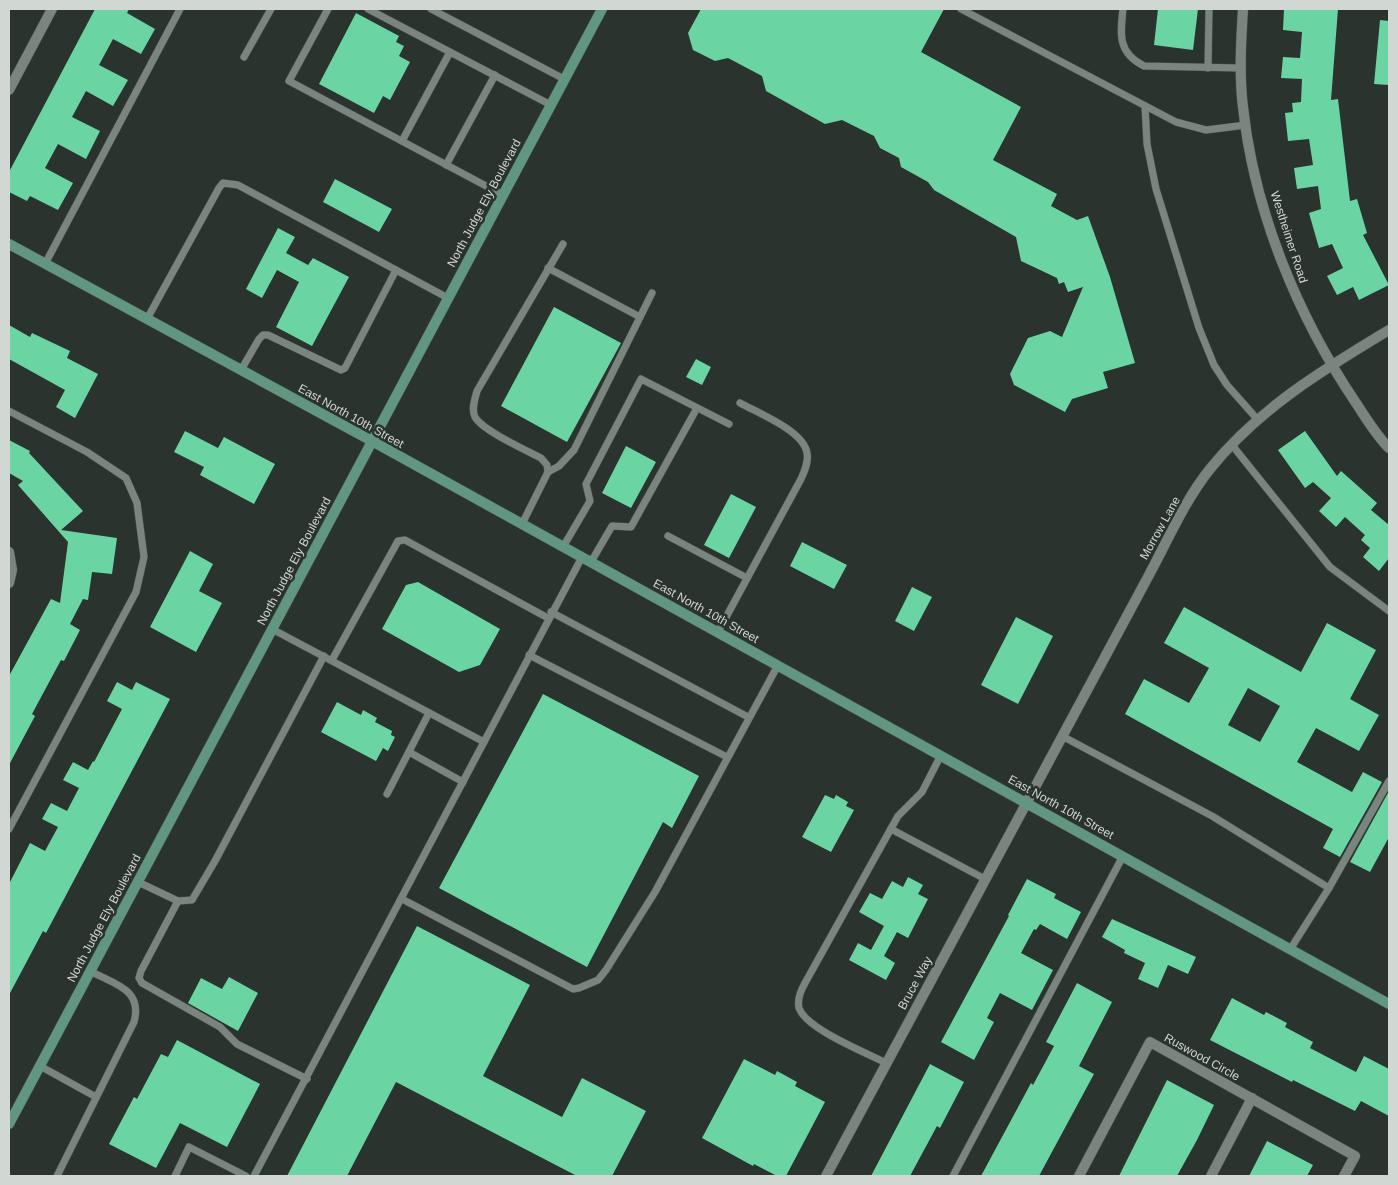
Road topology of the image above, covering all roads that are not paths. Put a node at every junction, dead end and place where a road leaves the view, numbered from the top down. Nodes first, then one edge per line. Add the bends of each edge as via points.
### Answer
1 (52, 9) edge
2 (180, 9) edge
3 (271, 9) edge
4 (328, 9) edge
5 (368, 9) edge
6 (431, 9) edge
7 (602, 9) edge
8 (961, 9) edge
9 (1123, 9) edge
10 (1209, 9) edge
11 (1243, 9) edge
12 (450, 52) junction
13 (244, 57) dead end
14 (1208, 68) junction
15 (1241, 68) junction
16 (495, 75) junction
17 (564, 79) junction
18 (9, 89) edge
19 (551, 105) junction
20 (1146, 106) junction
21 (1246, 125) junction
22 (402, 141) junction
23 (446, 164) junction
24 (503, 195) junction
25 (9, 244) edge
26 (563, 244) dead end
27 (45, 264) junction
28 (548, 268) junction
29 (396, 270) junction
30 (652, 293) dead end
31 (448, 298) junction
32 (640, 317) junction
33 (147, 319) junction
34 (1389, 330) edge
35 (1330, 365) junction
36 (241, 370) junction
37 (740, 403) dead end
38 (697, 408) junction
39 (9, 412) edge
40 (1258, 420) junction
41 (729, 424) dead end
42 (372, 441) junction
43 (1232, 445) junction
44 (1389, 448) edge
45 (548, 472) junction
46 (522, 524) junction
47 (668, 536) dead end
48 (563, 546) junction
49 (9, 552) edge
50 (587, 560) junction
51 (747, 578) junction
52 (9, 583) edge
53 (1389, 611) edge
54 (550, 615) junction
55 (272, 628) junction
56 (718, 632) junction
57 (529, 655) junction
58 (324, 656) junction
59 (332, 660) junction
60 (778, 665) junction
61 (429, 713) junction
62 (748, 717) junction
63 (1062, 736) junction
64 (484, 742) junction
65 (409, 752) junction
66 (941, 756) junction
67 (727, 758) junction
68 (1389, 781) edge
69 (463, 782) junction
70 (387, 794) dead end
71 (1026, 802) junction
72 (9, 829) edge
73 (891, 829) junction
74 (1123, 856) junction
75 (985, 879) junction
76 (138, 882) junction
77 (1329, 888) junction
78 (402, 899) junction
79 (178, 901) junction
80 (1291, 948) junction
81 (90, 971) junction
82 (1389, 1004) edge
83 (886, 1063) junction
84 (40, 1066) junction
85 (307, 1079) junction
86 (96, 1097) junction
87 (1252, 1098) junction
88 (9, 1124) edge
89 (57, 1176) edge
90 (175, 1176) edge
91 (246, 1176) edge
92 (254, 1176) edge
93 (826, 1176) edge
94 (953, 1176) edge
95 (1079, 1176) edge
96 (1211, 1176) edge
97 (1344, 1176) edge

1 - 18 street
2 - 27 lane
3 - 13 lane
4 - 22 lane via 289,81
5 - 12 lane
6 - 17 lane
7 - 17 main road, North Judge Ely Boulevard
8 - 20 lane
9 - 14 lane via 1125,52 1134,61 1144,66
10 - 14 lane
11 - 15 street, Westheimer Road
12 - 16 lane
12 - 22 lane
14 - 15 lane
15 - 21 street, Westheimer Road
16 - 19 lane
16 - 23 lane
17 - 19 main road, North Judge Ely Boulevard
19 - 24 main road, North Judge Ely Boulevard
20 - 21 lane via 1190,127 1206,130
20 - 40 lane via 1147,144 1156,189 1199,328 1214,365
21 - 35 street, Westheimer Road via 1252,162 1286,274
22 - 23 lane
23 - 24 lane
24 - 31 main road, North Judge Ely Boulevard
25 - 27 main road, East North 10th Street
26 - 28 lane
27 - 33 main road, East North 10th Street
28 - 32 lane
28 - 45 lane via 477,390 473,404 475,417 482,425 542,458
29 - 31 lane
29 - 33 lane via 238,185 223,183
29 - 36 lane via 342,370 268,334 259,339
30 - 32 lane
31 - 42 main road, North Judge Ely Boulevard
32 - 45 lane via 574,450 559,466
33 - 36 main road, East North 10th Street
34 - 35 street, Morrow Lane
35 - 40 street, Morrow Lane
35 - 44 street, Westheimer Road
36 - 42 main road, East North 10th Street
37 - 51 lane via 790,431 801,441 807,453 801,479
38 - 41 lane
38 - 48 lane via 642,379 586,484 590,501
38 - 50 lane via 631,527 612,526
39 - 72 lane via 87,452 126,478 137,503 144,557 136,592
40 - 43 street, Morrow Lane
42 - 46 main road, East North 10th Street
42 - 55 main road, North Judge Ely Boulevard
43 - 53 lane via 1330,567
43 - 63 street, Morrow Lane via 1209,470 1184,510
45 - 46 lane
46 - 48 main road, East North 10th Street
47 - 51 lane
48 - 50 main road, East North 10th Street
49 - 52 street via 12,570
50 - 54 lane
50 - 56 main road, East North 10th Street
51 - 56 lane
54 - 57 lane
54 - 59 lane via 405,540 398,541
54 - 62 lane
55 - 58 lane
55 - 76 main road, North Judge Ely Boulevard
56 - 60 main road, East North 10th Street
57 - 64 lane
57 - 67 lane
58 - 59 lane
58 - 79 lane via 192,900
59 - 61 lane
60 - 62 lane
60 - 66 main road, East North 10th Street
61 - 64 lane
61 - 65 lane
62 - 67 lane
63 - 71 street, Morrow Lane
63 - 77 lane via 1212,816
64 - 69 lane
65 - 69 lane
65 - 70 lane
66 - 71 main road, East North 10th Street
66 - 73 lane via 922,792 904,808
67 - 78 lane via 655,892 598,980 573,989
68 - 77 lane
69 - 78 lane
71 - 74 main road, East North 10th Street
71 - 75 street, Bruce Way
73 - 75 lane
73 - 83 lane via 798,1000 805,1018 818,1028
74 - 80 main road, East North 10th Street
74 - 94 lane
75 - 83 street, Bruce Way
76 - 79 lane
76 - 81 main road, North Judge Ely Boulevard
77 - 80 lane
78 - 85 lane
79 - 85 lane via 141,971 139,978 142,983 220,1027 237,1044
80 - 82 main road, East North 10th Street
81 - 84 main road, North Judge Ely Boulevard
81 - 86 lane via 129,991 136,999 138,1009
83 - 93 street, Bruce Way
84 - 86 lane
84 - 88 main road, North Judge Ely Boulevard
85 - 92 lane
86 - 89 lane
87 - 95 street, Ruswood Circle via 1150,1042
87 - 96 street
87 - 97 street, Ruswood Circle via 1355,1156
90 - 91 lane via 189,1148

